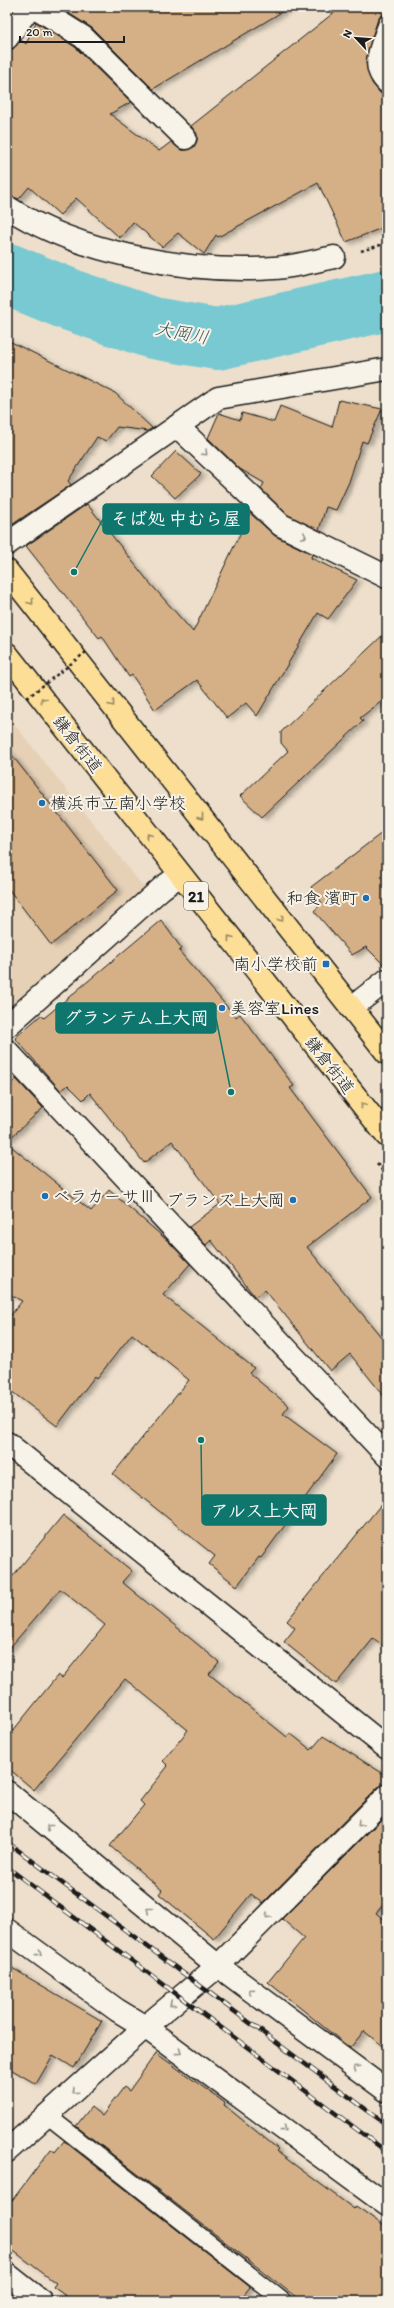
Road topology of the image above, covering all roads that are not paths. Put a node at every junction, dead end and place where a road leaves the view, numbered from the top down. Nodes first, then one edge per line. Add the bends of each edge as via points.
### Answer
1 (30, 7) edge
2 (35, 7) edge
3 (387, 23) edge
4 (7, 38) edge
5 (387, 86) edge
6 (185, 138) dead end
7 (7, 207) edge
8 (334, 257) dead end
9 (387, 369) edge
10 (177, 426) junction
11 (7, 544) edge
12 (7, 571) edge
13 (387, 577) edge
14 (7, 654) edge
15 (180, 876) junction
16 (387, 980) edge
17 (351, 1008) junction
18 (7, 1026) edge
19 (7, 1051) edge
20 (387, 1053) edge
21 (387, 1136) edge
22 (7, 1443) edge
23 (387, 1456) edge
24 (387, 1748) edge
25 (7, 1792) edge
26 (387, 1796) edge
27 (7, 1930) edge
28 (218, 1966) junction
29 (145, 2027) junction
30 (387, 2091) edge
31 (48, 2116) junction
32 (7, 2151) edge
33 (387, 2205) edge
34 (7, 2274) edge
35 (41, 2301) edge
36 (283, 2301) edge

1 - 4 street
2 - 6 street via 83,37
3 - 5 lane via 374,61 378,78
7 - 8 street via 67,237 111,251 175,263 232,268 274,268
9 - 10 street via 218,398
10 - 11 street
10 -> 13 street via 281,525
12 -> 17 main road
15 -> 14 main road, 鎌倉街道 / 21
15 - 18 street via 162,888
21 -> 15 main road, 鎌倉街道 / 21
16 - 17 street
17 - 20 main road
19 - 23 street
22 - 24 street
28 -> 25 street
26 -> 28 street
27 -> 29 street via 117,2010
28 -> 29 street
30 -> 28 street
29 -> 31 street
29 -> 33 street
31 - 32 street
31 - 36 lane
34 - 35 street

